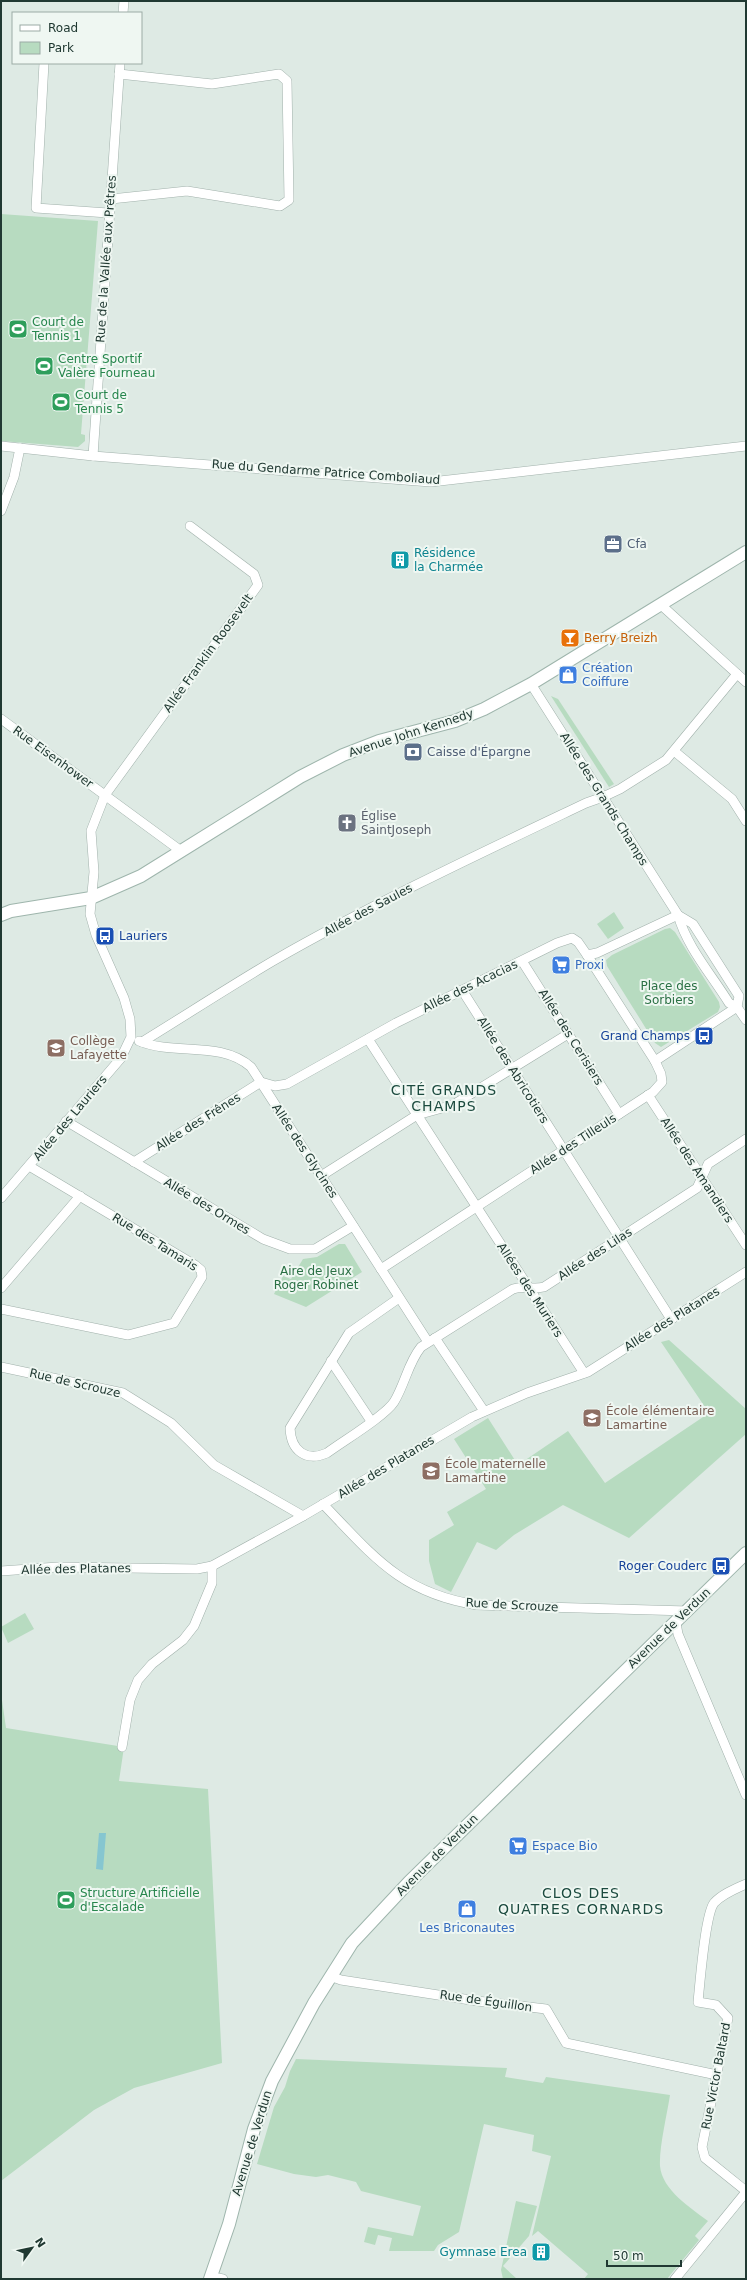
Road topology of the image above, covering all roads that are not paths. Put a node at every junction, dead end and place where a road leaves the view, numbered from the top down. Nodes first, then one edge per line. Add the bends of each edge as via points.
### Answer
1 (124, 1) edge
2 (123, 12) edge
3 (44, 64) edge
4 (120, 64) edge
5 (119, 74) junction
6 (111, 199) junction
7 (108, 213) junction
8 (1, 446) edge
9 (746, 446) edge
10 (20, 448) junction
11 (93, 456) junction
12 (1, 511) edge
13 (190, 526) dead end
14 (746, 552) edge
15 (660, 604) junction
16 (737, 674) junction
17 (746, 682) edge
18 (531, 684) junction
19 (1, 719) edge
20 (674, 751) junction
21 (105, 795) junction
22 (603, 798) junction
23 (746, 821) edge
24 (181, 850) junction
25 (91, 898) junction
26 (1, 915) edge
27 (678, 915) junction
28 (587, 955) junction
29 (522, 960) junction
30 (462, 990) junction
31 (738, 1007) junction
32 (746, 1020) edge
33 (568, 1034) junction
34 (131, 1037) junction
35 (368, 1039) junction
36 (142, 1042) junction
37 (655, 1061) junction
38 (511, 1068) junction
39 (261, 1082) junction
40 (648, 1095) junction
41 (619, 1114) junction
42 (417, 1115) junction
43 (66, 1121) junction
44 (746, 1139) edge
45 (563, 1150) junction
46 (134, 1162) junction
47 (29, 1166) junction
48 (321, 1176) junction
49 (701, 1178) junction
50 (80, 1196) junction
51 (1, 1198) edge
52 (476, 1207) junction
53 (353, 1226) junction
54 (620, 1238) junction
55 (746, 1244) edge
56 (381, 1269) junction
57 (746, 1272) edge
58 (526, 1286) junction
59 (1, 1288) edge
60 (399, 1298) junction
61 (1, 1309) edge
62 (671, 1320) junction
63 (431, 1340) junction
64 (332, 1361) junction
65 (1, 1367) edge
66 (584, 1373) junction
67 (484, 1412) junction
68 (371, 1421) junction
69 (323, 1504) junction
70 (303, 1516) junction
71 (746, 1553) edge
72 (212, 1566) junction
73 (1, 1571) edge
74 (688, 1611) junction
75 (676, 1623) junction
76 (122, 1746) dead end
77 (746, 1795) edge
78 (746, 1884) edge
79 (330, 1976) junction
80 (717, 2075) junction
81 (746, 2192) edge
82 (218, 2279) edge
83 (675, 2279) edge

1 - 2 street
3 - 7 street via 36,208
4 - 5 street, Rue de la Vallée aux Prêtres
5 - 6 street, Rue de la Vallée aux Prêtres
5 - 6 street via 212,84 279,74 286,81 289,200 280,206 187,191
6 - 7 street, Rue de la Vallée aux Prêtres
7 - 11 street, Rue de la Vallée aux Prêtres
8 - 10 street, Rue du Gendarme Patrice Comboliaud
9 - 11 street, Rue du Gendarme Patrice Comboliaud via 431,482
10 - 11 street, Rue du Gendarme Patrice Comboliaud
10 - 12 street via 14,477
13 - 21 street, Allée Franklin Roosevelt via 254,574 258,585
14 - 15 main road, Avenue John Kennedy
15 - 16 street
15 - 18 main road, Avenue John Kennedy
16 - 17 street
16 - 20 street, Allée des Saules
18 - 22 street, Allée des Grands Champs
18 - 24 main road, Avenue John Kennedy via 455,721 378,741 342,755 300,777
19 - 21 street, Rue Eisenhower
20 - 22 street, Allée des Saules via 666,760
20 - 23 street via 732,799
21 - 24 street, Rue Eisenhower
21 - 25 street, Rue Eisenhower via 91,831 94,872
22 - 27 street, Allée des Grands Champs
22 - 36 street, Allée des Saules via 586,803 538,826 341,924 273,961
24 - 25 main road, Avenue John Kennedy via 140,876
25 - 26 main road, Avenue John Kennedy via 11,911
25 - 34 street, Allée des Lauriers via 90,914 96,935 124,998 130,1019
27 - 28 street via 597,953
27 - 31 street, Allée des Grands Champs via 682,931 692,948 729,1002
27 - 31 street, Allée des Grands Champs via 693,924 703,939 739,996
28 - 29 street, Allée des Acacias via 572,938
28 - 37 street
29 - 30 street, Allée des Acacias
29 - 33 street, Allée des Cerisiers
30 - 35 street, Allée des Acacias
30 - 38 street, Allée des Abricotiers
31 - 32 street, Allée des Grands Champs
31 - 37 street
33 - 38 street
33 - 41 street, Allée des Cerisiers
34 - 36 street, Allée des Glycines
34 - 43 street, Allée des Lauriers via 121,1058
35 - 39 street, Allée des Acacias via 287,1084 275,1086
35 - 42 street, Allées des Muriers
36 - 39 street, Allée des Glycines via 152,1047 223,1052 242,1059
37 - 40 street, Allée des Tilleuls via 662,1082
38 - 42 street via 453,1105
38 - 45 street, Allée des Abricotiers
39 - 46 street, Allée des Frênes
39 - 48 street, Allée des Glycines
40 - 41 street, Allée des Tilleuls
40 - 49 street, Allée des Amandiers
41 - 45 street, Allée des Tilleuls
42 - 48 street
42 - 52 street, Allées des Muriers
43 - 46 street, Allée des Ormes
43 - 47 street, Allée des Lauriers
44 - 49 street, Allée des Lilas via 708,1164
45 - 52 street, Allée des Tilleuls
45 - 54 street, Allée des Abricotiers
46 - 53 street, Allée des Ormes via 263,1239 290,1249 315,1249
47 - 50 street, Rue des Tamaris
47 - 51 street, Allée des Lauriers
48 - 53 street, Allée des Glycines
49 - 54 street, Allée des Lilas via 697,1188
49 - 55 street, Allée des Amandiers
50 - 59 street
50 - 61 street, Rue des Tamaris via 201,1270 202,1277 174,1323 128,1335
52 - 56 street, Allée des Tilleuls
52 - 58 street, Allées des Muriers
53 - 56 street, Allée des Glycines
54 - 58 street, Allée des Lilas via 544,1287 536,1289
54 - 62 street, Allée des Abricotiers
56 - 60 street, Allée des Glycines
57 - 62 street, Allée des Platanes
58 - 63 street, Allée des Lilas via 513,1289
58 - 66 street, Allées des Muriers
60 - 63 street, Allée des Glycines
60 - 64 street via 355,1327
62 - 66 street, Allée des Platanes
63 - 67 street, Allée des Glycines
63 - 68 street, Allée des Lilas via 414,1355 393,1403
64 - 68 street
64 - 68 street, Allée des Lilas via 290,1428 290,1439 295,1447 304,1454 316,1457 327,1453
65 - 70 street, Rue de Scrouze via 123,1393 171,1424 214,1466
66 - 67 street, Allée des Platanes
67 - 69 street, Allée des Platanes via 472,1416
69 - 70 street, Allée des Platanes
69 - 74 street, Rue de Scrouze via 379,1563 407,1582 457,1602 477,1605
70 - 72 street, Allée des Platanes
71 - 74 main road, Avenue de Verdun
72 - 73 street, Allée des Platanes via 197,1569 58,1566
72 - 76 street via 212,1583 194,1626 183,1640 152,1664 138,1680 130,1700
74 - 75 main road, Avenue de Verdun
75 - 77 street via 678,1634
75 - 79 main road, Avenue de Verdun via 409,1882 363,1930
78 - 80 street, Rue Victor Baltard via 713,1904 709,1918 698,2002 716,2005 728,2018
79 - 80 street, Rue de Éguillon via 341,1980 477,2001 546,2009 566,2043
79 - 82 main road, Avenue de Verdun via 288,2049 263,2103 229,2224
80 - 81 street, Rue Victor Baltard via 703,2152 705,2158
81 - 83 street

